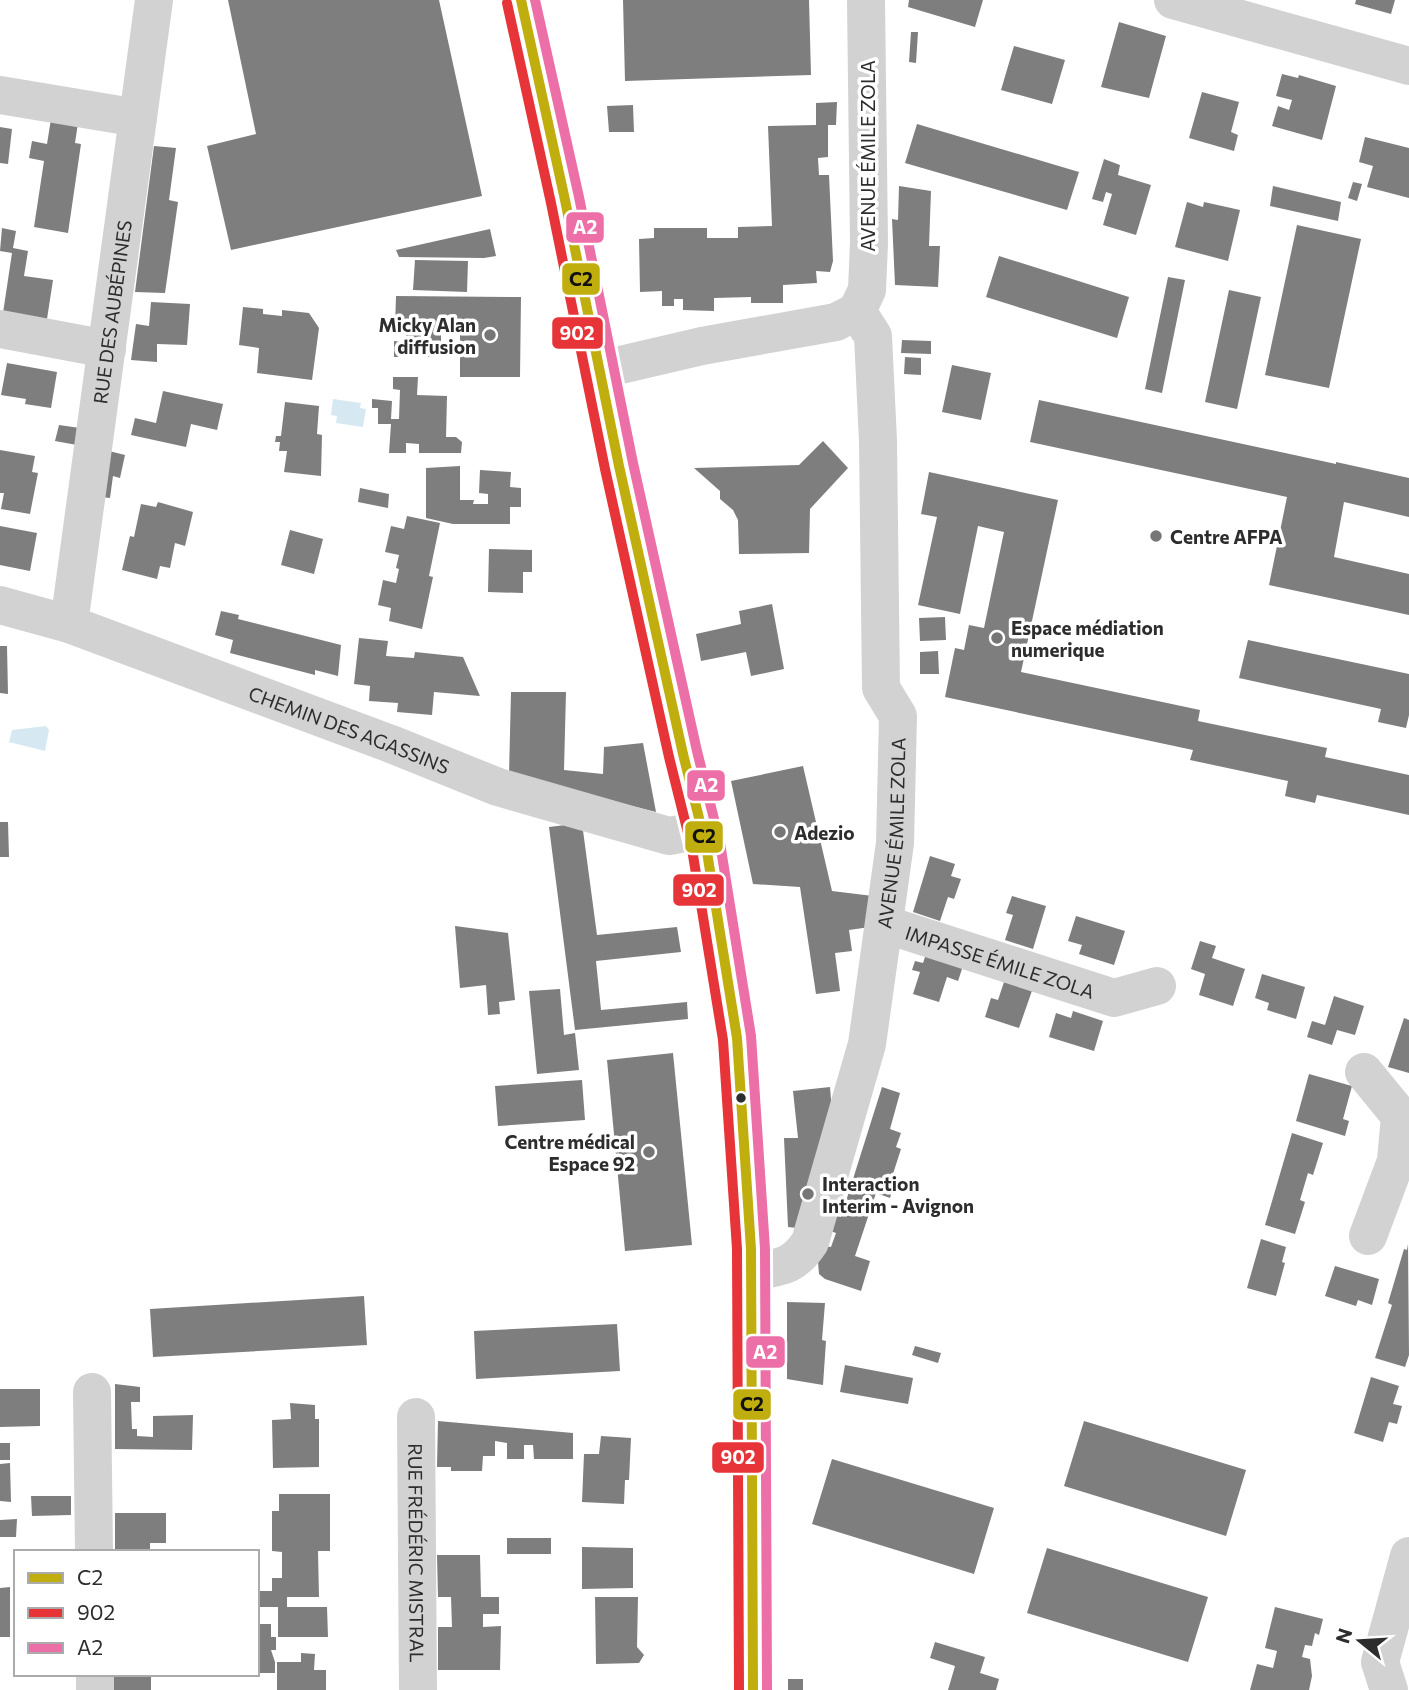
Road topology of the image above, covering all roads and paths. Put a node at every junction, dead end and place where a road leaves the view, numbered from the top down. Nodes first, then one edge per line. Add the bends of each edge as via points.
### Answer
1 (154, 0) edge
2 (521, 0) edge
3 (866, 0) edge
4 (1173, 0) edge
5 (1409, 66) edge
6 (0, 95) edge
7 (138, 118) junction
8 (857, 311) junction
9 (0, 329) edge
10 (107, 349) junction
11 (600, 370) junction
12 (0, 605) edge
13 (69, 624) junction
14 (702, 830) junction
15 (884, 924) junction
16 (1157, 986) dead end
17 (1364, 1072) dead end
18 (1402, 1163) edge
19 (1368, 1236) dead end
20 (751, 1272) junction
21 (92, 1392) dead end
22 (416, 1417) dead end
23 (94, 1550) edge
24 (1409, 1556) edge
25 (418, 1690) edge
26 (753, 1690) edge
27 (1389, 1690) edge

1 - 7 street, RUE DES AUBÉPINES
2 - 11 main road
3 - 8 street, AVENUE ÉMILE ZOLA via 869,243 867,290
4 - 5 street
6 - 7 street
7 - 10 street, RUE DES AUBÉPINES
8 - 11 street via 836,322
8 - 15 street, AVENUE ÉMILE ZOLA via 873,336 881,688 898,716 895,843
9 - 10 street
10 - 13 street, RUE DES AUBÉPINES
11 - 14 main road
12 - 13 street, CHEMIN DES AGASSINS
13 - 14 street, CHEMIN DES AGASSINS via 498,787 669,836
14 - 20 main road via 737,1038
15 - 16 street, IMPASSE ÉMILE ZOLA via 1114,998
15 - 20 street, AVENUE ÉMILE ZOLA via 867,1044 810,1242 789,1264
17 - 18 street via 1400,1116
18 - 19 street
20 - 26 main road
21 - 23 street
22 - 25 street, RUE FRÉDÉRIC MISTRAL
24 - 27 street via 1380,1662

